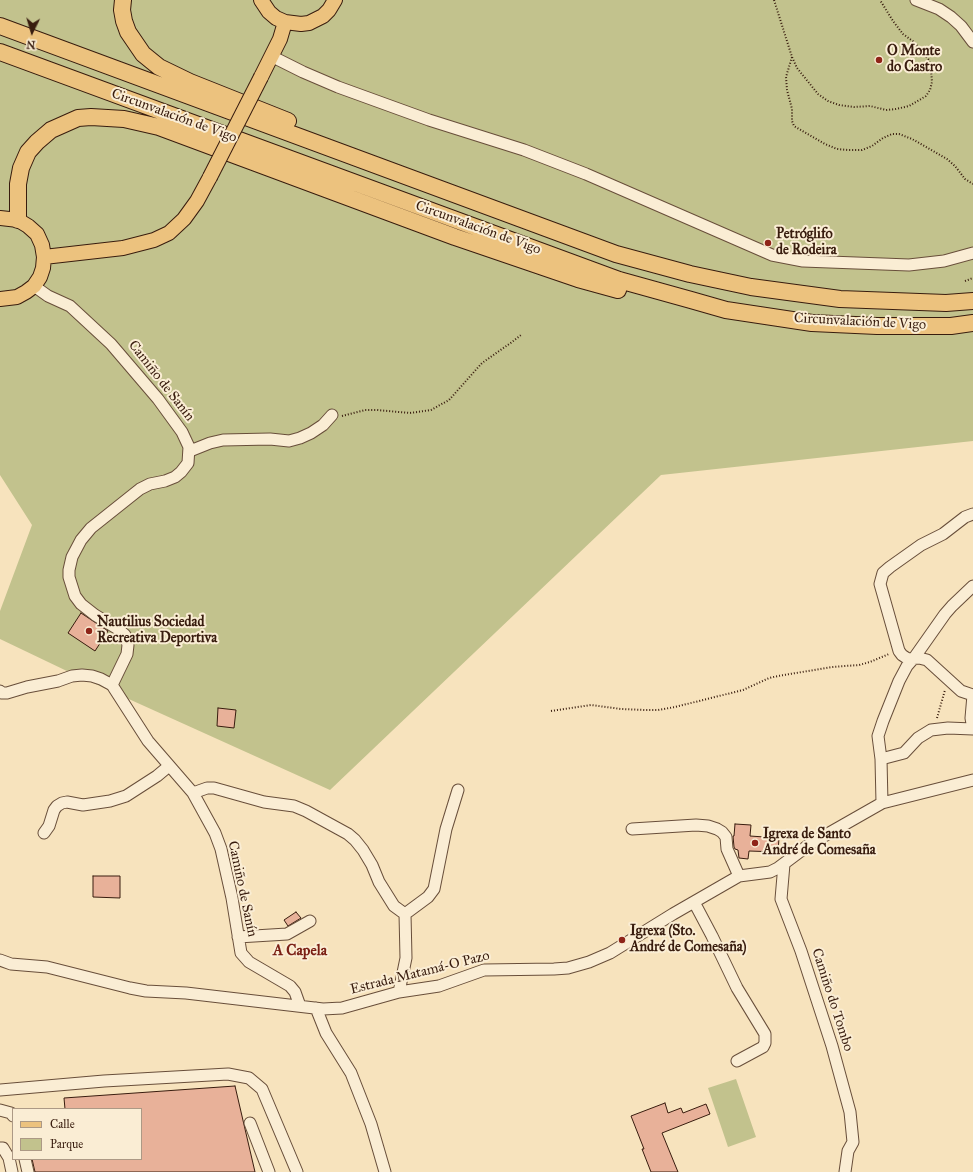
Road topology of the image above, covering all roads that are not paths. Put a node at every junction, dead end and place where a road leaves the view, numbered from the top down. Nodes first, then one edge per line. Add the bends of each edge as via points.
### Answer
1 (123, 0) edge
2 (261, 0) edge
3 (336, 0) edge
4 (916, 0) edge
5 (285, 22) junction
6 (0, 26) edge
7 (973, 42) edge
8 (0, 52) edge
9 (271, 56) junction
10 (363, 160) junction
11 (0, 218) edge
12 (18, 220) junction
13 (973, 253) edge
14 (44, 257) junction
15 (34, 286) junction
16 (973, 301) edge
17 (2, 302) edge
18 (726, 310) junction
19 (973, 323) edge
20 (332, 414) road end
21 (190, 451) junction
22 (973, 514) edge
23 (973, 586) edge
24 (914, 658) junction
25 (112, 685) junction
26 (0, 691) edge
27 (973, 695) edge
28 (973, 729) edge
29 (881, 759) junction
30 (169, 766) junction
31 (973, 780) edge
32 (458, 790) dead end
33 (193, 793) junction
34 (882, 803) junction
35 (632, 829) dead end
36 (44, 833) dead end
37 (784, 864) junction
38 (739, 876) junction
39 (694, 902) junction
40 (405, 914) junction
41 (310, 921) dead end
42 (238, 937) junction
43 (0, 960) edge
44 (399, 992) junction
45 (300, 1006) junction
46 (316, 1008) junction
47 (737, 1061) dead end
48 (0, 1090) edge
49 (0, 1110) edge
50 (12, 1113) edge
51 (250, 1123) dead end
52 (0, 1148) edge
53 (25, 1160) edge
54 (12, 1172) edge
55 (28, 1172) edge
56 (269, 1172) edge
57 (297, 1172) edge
58 (385, 1172) edge
59 (845, 1172) edge

1 - 10 highway via 122,10 128,32 143,54 159,67 332,139
2 - 5 main road via 269,12
3 - 5 main road via 317,20 301,24
4 - 7 street via 951,17
5 - 9 main road
6 - 10 highway, Circunvalación de Vigo
8 - 18 highway, Circunvalación de Vigo via 619,280
9 - 13 street via 338,87 429,120 524,150 586,174 772,255 803,261 909,265 944,261
9 - 14 main road, bridge via 197,201 169,233 154,240 123,248
10 - 16 highway, Circunvalación de Vigo via 616,254 696,276 751,288 840,299
11 - 12 main road
12 - 14 main road via 37,234
12 - 18 highway via 18,184 21,168 28,152 37,142 51,130 78,118 124,119 159,127 455,237 578,279 686,308
14 - 15 main road via 40,277
15 - 17 main road via 17,297
15 - 21 street, Camiño de Sanín via 70,306 111,344 158,399 186,438
18 - 19 highway, Circunvalación de Vigo via 812,322 877,326 951,326
20 - 21 street via 312,433 289,441 223,440
21 - 25 street via 188,462 181,472 175,477 140,489 91,528 72,557 69,577 75,596 95,615 125,635 128,645 126,654
22 - 24 street via 965,517 944,534 921,545 883,573 881,590 899,651 904,657
23 - 24 street via 948,610
24 - 27 street via 923,658 931,662 961,691
24 - 29 street via 904,671 880,729 878,736
25 - 26 street via 92,676 72,676 8,693
25 - 30 street, Camiño de Sanín via 148,741
27 - 28 street
28 - 29 street via 931,730 918,738 904,753
29 - 34 street
30 - 33 street, Camiño de Sanín
30 - 36 street via 126,796 84,804 62,803 54,810
31 - 34 street, Estrada Matamá-O Pazo
32 - 40 street via 446,829 434,889 428,897
33 - 40 street via 214,788 264,802 294,806 348,834 363,850 394,906
33 - 42 street, Camiño de Sanín via 221,849
34 - 37 street, Estrada Matamá-O Pazo via 810,844
35 - 38 street via 696,825 717,829 726,837 727,849
37 - 38 street, Estrada Matamá-O Pazo via 770,872
37 - 59 street, Camiño do Tombo via 781,899 832,1046 850,1112 853,1137
38 - 39 street, Estrada Matamá-O Pazo
39 - 44 street, Estrada Matamá-O Pazo via 610,953 578,966 484,970 439,986
39 - 47 street via 737,988 765,1034 763,1047
40 - 44 street via 406,958
41 - 42 street via 287,934
42 - 45 street, Camiño de Sanín via 244,958 290,986
43 - 45 street, Estrada Matamá-O Pazo via 11,964 47,966 146,991
44 - 46 street, Estrada Matamá-O Pazo via 342,1008
45 - 46 street, Estrada Matamá-O Pazo
46 - 58 street via 326,1033 351,1073 371,1124
48 - 57 street via 228,1074 249,1078 262,1089
49 - 50 street
51 - 56 street
52 - 54 street via 3,1148 9,1158
53 - 55 street

